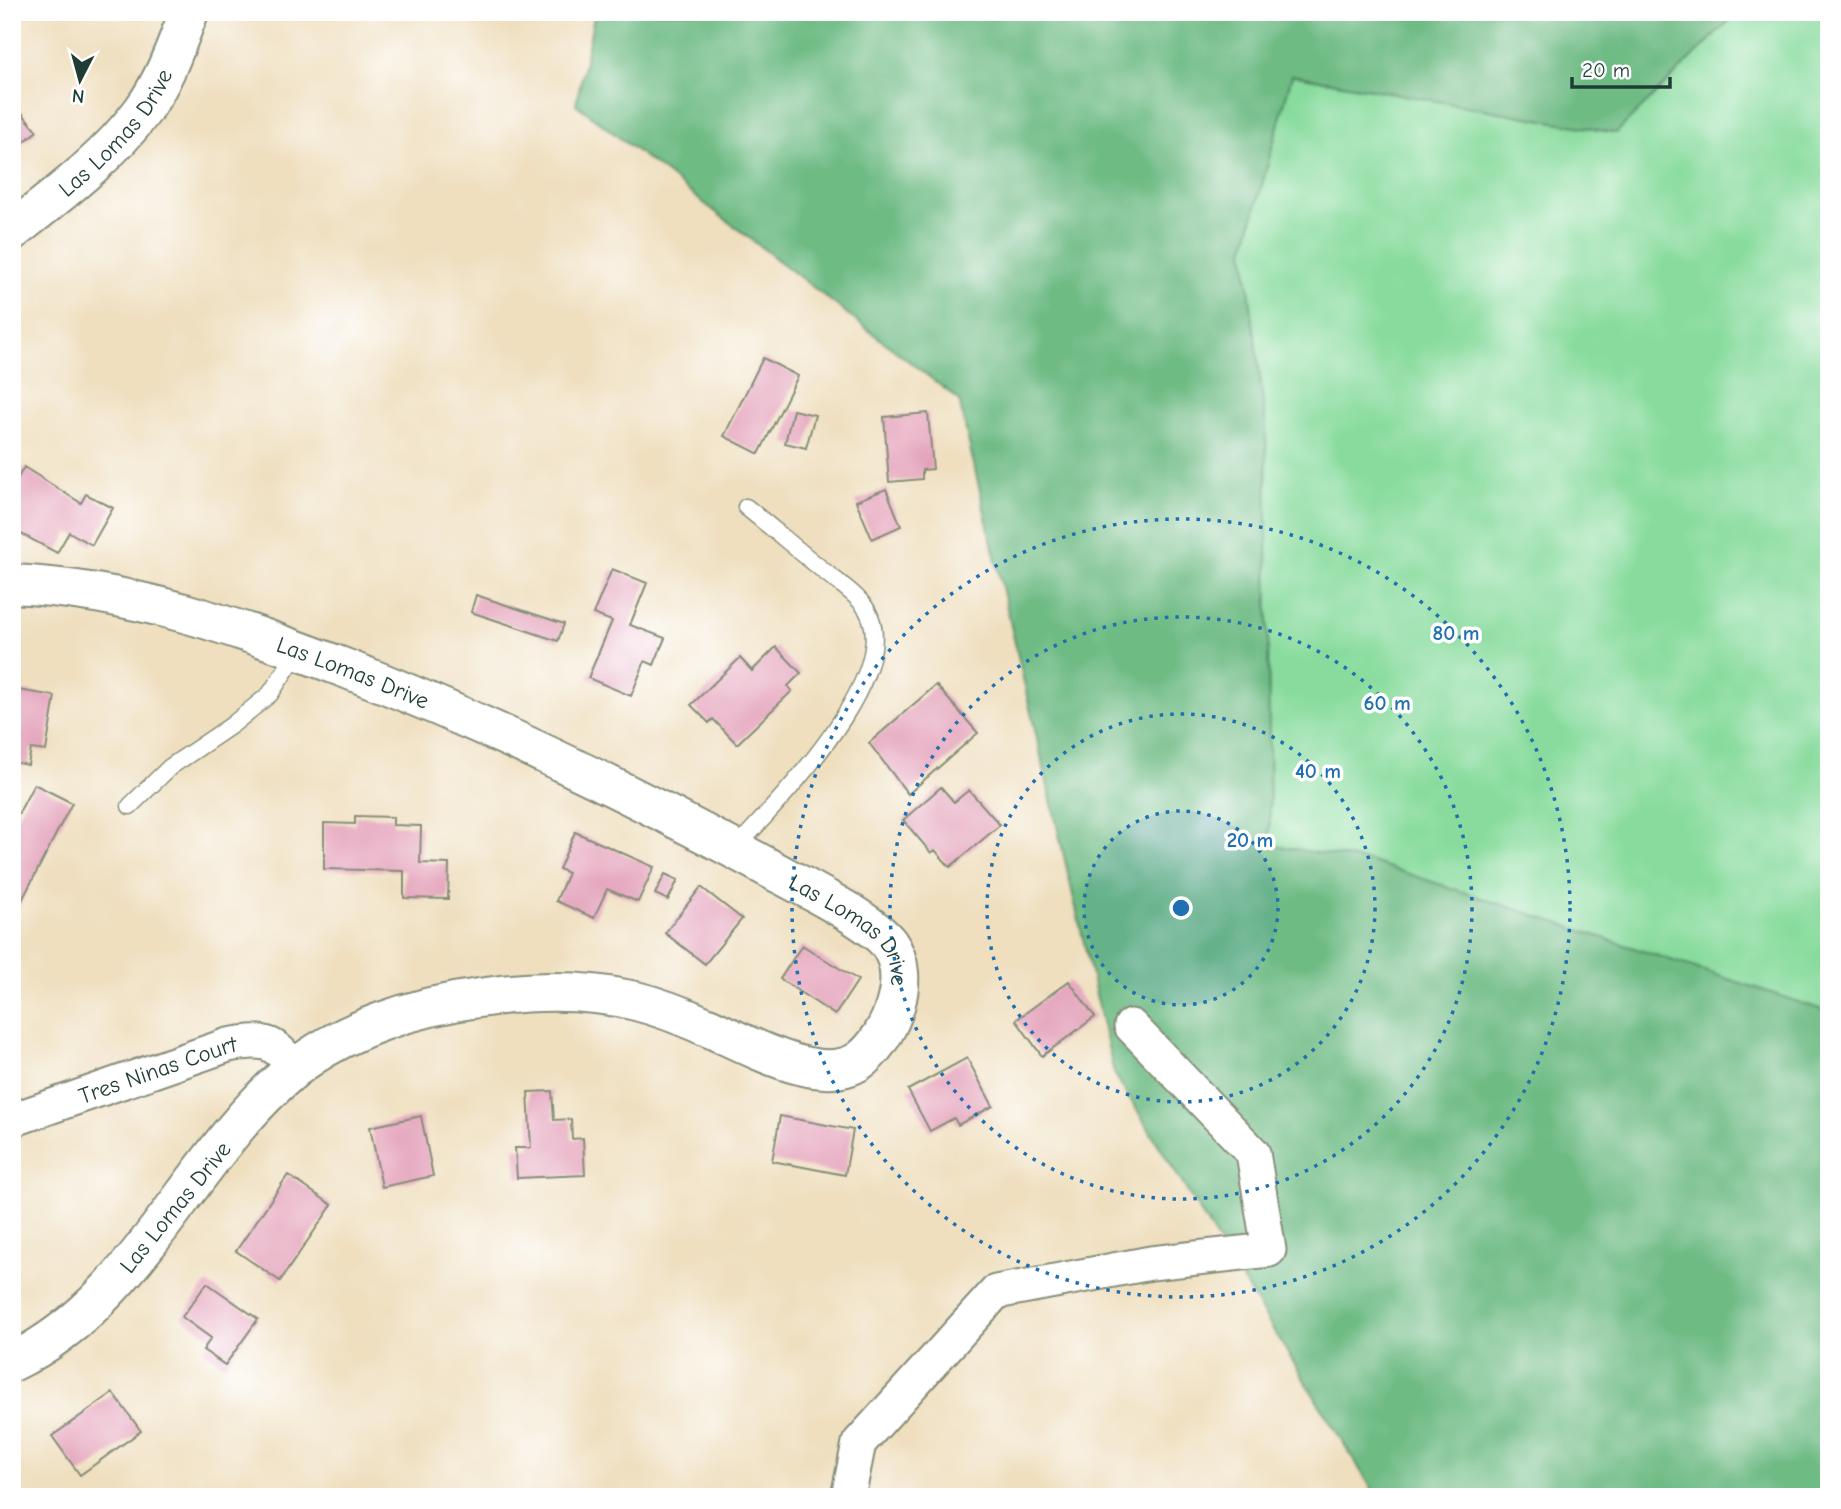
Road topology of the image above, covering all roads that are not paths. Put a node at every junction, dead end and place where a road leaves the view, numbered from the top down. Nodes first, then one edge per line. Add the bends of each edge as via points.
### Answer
1 (189, 12) edge
2 (12, 231) edge
3 (746, 507) dead end
4 (12, 584) edge
5 (299, 650) junction
6 (130, 806) dead end
7 (734, 849) junction
8 (1131, 1026) dead end
9 (294, 1069) junction
10 (12, 1120) edge
11 (12, 1362) edge
12 (848, 1497) edge

1 - 2 street, Las Lomas Drive via 161,79 120,139
3 - 7 lane via 862,603 874,632 864,683 850,707 781,798
4 - 5 street, Las Lomas Drive via 92,591 154,603
5 - 6 lane via 270,694 170,767
5 - 7 street, Las Lomas Drive via 477,723
7 - 9 street, Las Lomas Drive via 839,907 888,942 898,963 898,995 875,1044 852,1065 811,1068 632,1000 556,992 478,998 407,1014 324,1049
8 - 12 street via 1253,1153 1269,1250 1151,1262 996,1292 859,1443
9 - 10 street, Tres Ninas Court via 281,1050 268,1043 228,1045
9 - 11 street, Las Lomas Drive via 255,1109 89,1309 59,1335

